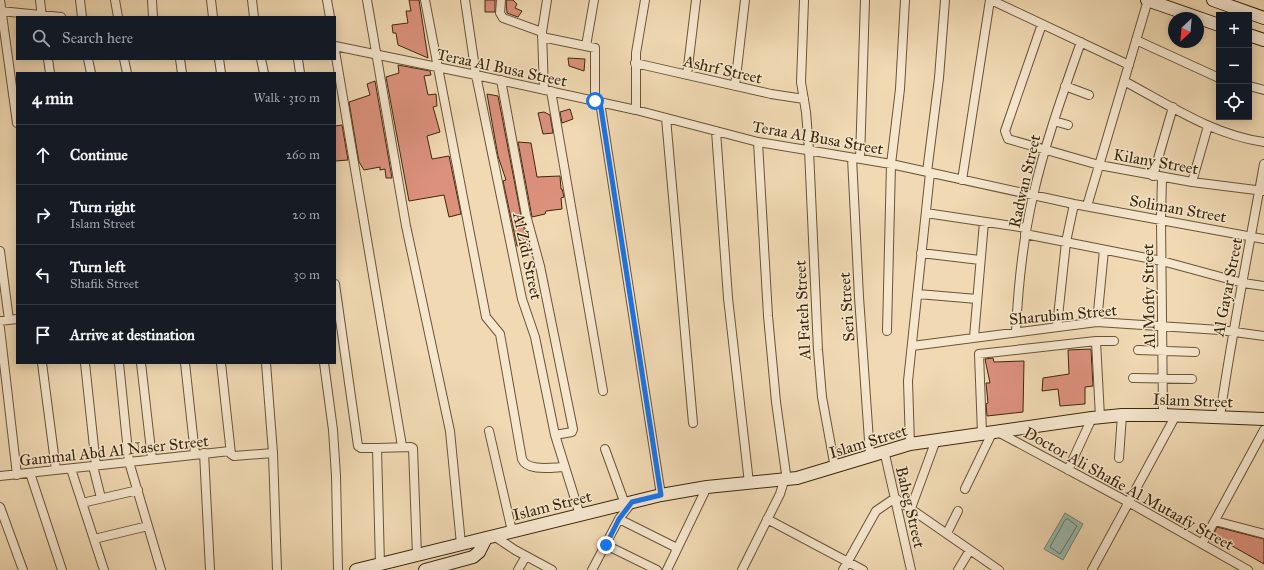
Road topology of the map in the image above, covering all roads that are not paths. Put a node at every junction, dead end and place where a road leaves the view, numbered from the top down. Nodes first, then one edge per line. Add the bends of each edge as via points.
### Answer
1 (0, 0) edge
2 (40, 0) edge
3 (80, 0) edge
4 (115, 0) edge
5 (152, 0) edge
6 (211, 0) edge
7 (252, 0) edge
8 (327, 0) edge
9 (367, 0) edge
10 (425, 0) edge
11 (465, 0) edge
12 (501, 0) edge
13 (547, 0) edge
14 (594, 0) edge
15 (645, 0) edge
16 (696, 0) edge
17 (745, 0) edge
18 (804, 0) edge
19 (865, 0) edge
20 (905, 0) edge
21 (944, 0) edge
22 (991, 0) edge
23 (1148, 0) edge
24 (1213, 0) edge
25 (1, 11) edge
26 (42, 16) edge
27 (82, 16) edge
28 (118, 16) edge
29 (153, 16) edge
30 (213, 16) edge
31 (254, 16) edge
32 (330, 16) edge
33 (1264, 18) edge
34 (1042, 24) junction
35 (1216, 24) edge
36 (542, 34) junction
37 (1252, 36) edge
38 (1136, 40) junction
39 (1264, 40) edge
40 (1081, 42) junction
41 (336, 46) edge
42 (586, 46) junction
43 (375, 54) junction
44 (336, 57) edge
45 (48, 60) edge
46 (88, 60) edge
47 (124, 60) edge
48 (180, 60) edge
49 (219, 60) edge
50 (261, 60) edge
51 (298, 60) edge
52 (635, 63) junction
53 (1129, 65) junction
54 (438, 67) junction
55 (50, 72) edge
56 (91, 72) edge
57 (127, 72) edge
58 (182, 72) edge
59 (221, 72) edge
60 (264, 72) edge
61 (300, 72) edge
62 (476, 75) junction
63 (688, 75) junction
64 (1216, 77) edge
65 (501, 80) junction
66 (1124, 81) junction
67 (735, 86) junction
68 (1065, 86) junction
69 (1252, 87) edge
70 (1264, 90) edge
71 (547, 91) junction
72 (1089, 95) dead end
73 (804, 99) junction
74 (598, 102) junction
75 (1173, 107) junction
76 (636, 110) junction
77 (16, 117) edge
78 (666, 118) junction
79 (1054, 121) junction
80 (1068, 125) dead end
81 (1208, 126) junction
82 (716, 131) junction
83 (758, 142) junction
84 (1264, 142) edge
85 (809, 150) junction
86 (1045, 150) junction
87 (856, 158) junction
88 (891, 164) junction
89 (1264, 164) edge
90 (1099, 165) junction
91 (928, 172) junction
92 (1153, 176) junction
93 (1162, 177) junction
94 (962, 180) junction
95 (1192, 182) junction
96 (1262, 191) edge
97 (1033, 196) junction
98 (1074, 204) junction
99 (1087, 206) junction
100 (926, 213) junction
101 (1161, 219) junction
102 (984, 222) junction
103 (1026, 231) junction
104 (1252, 236) junction
105 (1264, 239) edge
106 (1066, 242) junction
107 (1104, 250) junction
108 (0, 251) edge
109 (922, 253) junction
110 (980, 260) junction
111 (1162, 261) junction
112 (1243, 283) junction
113 (1264, 286) edge
114 (336, 291) edge
115 (918, 294) junction
116 (977, 299) junction
117 (13, 319) edge
118 (0, 321) edge
119 (1097, 322) junction
120 (1057, 326) junction
121 (1162, 326) junction
122 (0, 328) edge
123 (887, 331) dead end
124 (1232, 331) junction
125 (1016, 332) junction
126 (1264, 336) edge
127 (974, 338) junction
128 (1096, 341) junction
129 (1114, 341) dead end
130 (912, 346) junction
131 (1138, 350) dead end
132 (1163, 350) junction
133 (1195, 352) dead end
134 (42, 364) edge
135 (84, 364) edge
136 (118, 364) edge
137 (141, 364) edge
138 (185, 364) edge
139 (221, 364) edge
140 (266, 364) edge
141 (324, 364) edge
142 (1133, 378) dead end
143 (1163, 378) junction
144 (1192, 379) dead end
145 (603, 391) dead end
146 (1163, 414) junction
147 (1122, 415) junction
148 (1176, 415) junction
149 (1220, 416) junction
150 (1096, 417) junction
151 (1264, 419) edge
152 (693, 423) dead end
153 (1264, 430) edge
154 (489, 431) dead end
155 (991, 432) junction
156 (556, 435) junction
157 (936, 440) junction
158 (910, 444) junction
159 (402, 446) junction
160 (377, 448) junction
161 (605, 449) dead end
162 (884, 450) junction
163 (230, 451) junction
164 (195, 454) junction
165 (204, 454) junction
166 (273, 454) junction
167 (870, 454) junction
168 (1120, 458) dead end
169 (152, 459) junction
170 (129, 462) junction
171 (94, 466) junction
172 (565, 467) junction
173 (835, 468) junction
174 (71, 469) junction
175 (56, 470) junction
176 (1068, 470) junction
177 (30, 473) junction
178 (17, 475) junction
179 (0, 476) edge
180 (785, 480) junction
181 (749, 483) junction
182 (707, 487) junction
183 (965, 488) dead end
184 (138, 490) junction
185 (661, 495) junction
186 (101, 498) junction
187 (895, 498) junction
188 (82, 503) junction
189 (629, 503) junction
190 (1130, 503) junction
191 (0, 507) edge
192 (911, 508) junction
193 (958, 510) dead end
194 (580, 515) junction
195 (619, 519) junction
196 (767, 520) junction
197 (1214, 521) junction
198 (148, 526) junction
199 (512, 531) junction
200 (947, 533) junction
201 (1264, 534) edge
202 (490, 537) junction
203 (94, 539) junction
204 (461, 544) junction
205 (1202, 544) junction
206 (606, 545) junction
207 (677, 548) junction
208 (970, 550) junction
209 (417, 555) junction
210 (526, 556) junction
211 (848, 562) junction
212 (380, 565) junction
213 (23, 570) edge
214 (62, 570) edge
215 (104, 570) edge
216 (161, 570) edge
217 (210, 570) edge
218 (278, 570) edge
219 (338, 570) edge
220 (356, 570) edge
221 (425, 570) edge
222 (518, 570) edge
223 (552, 570) edge
224 (592, 570) edge
225 (657, 570) edge
226 (666, 570) edge
227 (742, 570) edge
228 (843, 570) edge
229 (863, 570) edge
230 (911, 570) edge
231 (958, 570) edge
232 (999, 570) edge
233 (1092, 570) edge
234 (1248, 570) edge

1 - 25 street
2 - 26 street
3 - 27 street
4 - 28 street
5 - 29 street
6 - 30 street
7 - 31 street
8 - 32 street
9 - 43 street
10 - 54 street
11 - 62 street, Al Zidi Street
12 - 36 street via 500,13 503,18
13 - 36 street
14 - 42 street
15 - 52 street
16 - 63 street
17 - 67 street
18 - 73 street, Al Fateh Street via 801,76
19 - 87 street, Seri Street
20 - 88 street via 900,89
21 - 91 street via 939,78
22 - 34 street
22 - 94 street
23 - 35 street
23 - 38 street
24 - 33 street
25 - 26 street
25 - 77 street
34 - 40 street
34 - 86 street, Kilany Street via 1005,134 1010,140
36 - 42 street
36 - 71 street
37 - 39 street
38 - 53 street
38 - 64 street
40 - 53 street
40 - 68 street, Radwan Street
41 - 43 street, Teraa Al Busa Street
42 - 74 street via 595,48
43 - 54 street, Teraa Al Busa Street
43 - 204 street via 406,226 450,430
44 - 159 street
45 - 55 street
46 - 56 street
47 - 57 street
48 - 58 street
49 - 59 street
50 - 60 street
51 - 61 street
52 - 63 street, Ashrf Street
52 - 76 street
53 - 66 street
54 - 62 street, Teraa Al Busa Street
54 - 172 street via 486,317 500,334 522,459 526,466 530,467
62 - 65 street, Teraa Al Busa Street
62 - 156 street, Al Zidi Street via 522,299 535,337
63 - 67 street, Ashrf Street
65 - 71 street, Teraa Al Busa Street
65 - 156 street via 526,215 540,266 573,429 572,432
66 - 75 street
66 - 90 street
67 - 73 street, Ashrf Street
68 - 72 street
68 - 79 street, Radwan Street
69 - 70 street
71 - 74 street, Teraa Al Busa Street
71 - 145 street
73 - 85 street, Al Fateh Street
74 - 76 street, Teraa Al Busa Street
74 - 185 street
75 - 81 street
75 - 92 street
76 - 78 street, Teraa Al Busa Street
78 - 82 street, Teraa Al Busa Street
78 - 152 street
79 - 80 street
79 - 86 street, Radwan Street
81 - 84 street via 1231,135
81 - 95 street
82 - 83 street, Teraa Al Busa Street
82 - 181 street via 728,298
83 - 85 street, Teraa Al Busa Street
83 - 180 street via 768,316
85 - 87 street, Teraa Al Busa Street
85 - 173 street, Al Fateh Street via 820,374
86 - 90 street, Kilany Street
86 - 97 street, Radwan Street
87 - 88 street, Teraa Al Busa Street
87 - 167 street, Seri Street via 859,297
88 - 91 street, Teraa Al Busa Street
88 - 123 street
89 - 96 street, Al Gayar Street
90 - 92 street, Kilany Street
90 - 99 street
91 - 94 street, Teraa Al Busa Street
91 - 100 street
92 - 93 street, Kilany Street
93 - 95 street, Kilany Street
93 - 101 street, Al Mofty Street
94 - 97 street, Teraa Al Busa Street
95 - 96 street, Kilany Street
96 - 104 street, Al Gayar Street
97 - 98 street, Teraa Al Busa Street
97 - 103 street, Radwan Street
98 - 99 street, Teraa Al Busa Street
98 - 106 street
99 - 101 street, Soliman Street
100 - 102 street
100 - 109 street
101 - 104 street, Soliman Street
101 - 111 street, Al Mofty Street
102 - 103 street
102 - 110 street
103 - 106 street
103 - 125 street, Radwan Street
104 - 105 street, Soliman Street
104 - 112 street, Al Gayar Street
106 - 107 street
106 - 120 street
107 - 111 street
107 - 119 street
108 - 117 street
109 - 110 street
109 - 115 street
110 - 116 street
111 - 112 street
111 - 121 street, Al Mofty Street
112 - 113 street
112 - 124 street, Al Gayar Street
114 - 160 street via 358,446
115 - 116 street
115 - 130 street
116 - 127 street
117 - 118 street
119 - 120 street, Sharubim Street
119 - 121 street, Sharubim Street
120 - 125 street, Sharubim Street
121 - 124 street, Sharubim Street
121 - 132 street, Al Mofty Street
122 - 178 street
124 - 126 street, Sharubim Street
124 - 149 street, Al Gayar Street
125 - 127 street, Sharubim Street
127 - 130 street, Sharubim Street
128 - 129 street
128 - 150 street
128 - 155 street via 979,354
130 - 158 street via 908,391
131 - 132 street
132 - 133 street
132 - 143 street, Al Mofty Street
134 - 175 street
135 - 171 street
136 - 170 street
137 - 169 street
138 - 164 street
139 - 163 street
140 - 166 street
141 - 219 street via 334,445
142 - 143 street
143 - 144 street
143 - 146 street, Al Mofty Street
146 - 147 street, Islam Street
146 - 148 street, Islam Street
147 - 150 street, Islam Street
147 - 168 street
148 - 149 street, Islam Street
148 - 190 street
149 - 151 street, Islam Street
150 - 155 street, Islam Street
150 - 176 street
153 - 197 street
154 - 199 street
155 - 157 street, Islam Street
155 - 176 street, Doctor Ali Shafie Al Mutaafy Street
155 - 183 street
156 - 172 street, Al Zidi Street
157 - 158 street, Islam Street
157 - 192 street
158 - 162 street, Islam Street
159 - 160 street
159 - 209 street via 411,447 414,451
160 - 212 street
161 - 189 street
162 - 167 street, Islam Street
162 - 187 street, Baheg Street
163 - 165 street, Gammal Abd Al Naser Street
163 - 166 street via 234,456
164 - 165 street, Gammal Abd Al Naser Street
164 - 169 street, Gammal Abd Al Naser Street
165 - 217 street
166 - 218 street
167 - 173 street, Islam Street
169 - 170 street, Gammal Abd Al Naser Street
170 - 171 street, Gammal Abd Al Naser Street
170 - 184 street
171 - 174 street, Gammal Abd Al Naser Street
171 - 186 street
172 - 194 street, Al Zidi Street
173 - 180 street, Islam Street
174 - 175 street, Gammal Abd Al Naser Street
174 - 188 street
175 - 177 street, Gammal Abd Al Naser Street
176 - 190 street, Doctor Ali Shafie Al Mutaafy Street
177 - 178 street, Gammal Abd Al Naser Street
177 - 214 street
178 - 179 street, Gammal Abd Al Naser Street
180 - 181 street, Islam Street
180 - 196 street
181 - 182 street, Islam Street
182 - 185 street, Islam Street
182 - 207 street
184 - 186 street
184 - 198 street
185 - 189 street, Islam Street
186 - 188 street
187 - 192 street
187 - 211 street via 876,511
187 - 230 street, Baheg Street
188 - 203 street
189 - 194 street, Islam Street
189 - 195 street
190 - 205 street, Doctor Ali Shafie Al Mutaafy Street
190 - 233 street
191 - 213 street
192 - 200 street
193 - 200 street
194 - 199 street, Islam Street
195 - 206 street
195 - 207 street
196 - 211 street
196 - 227 street
197 - 201 street
197 - 205 street
198 - 203 street
198 - 216 street
199 - 202 street, Islam Street
200 - 208 street
202 - 204 street, Islam Street
202 - 210 street
202 - 221 street via 473,557
203 - 215 street
204 - 209 street, Islam Street
205 - 234 street, Doctor Ali Shafie Al Mutaafy Street
206 - 224 street
206 - 225 street
207 - 226 street
208 - 231 street
208 - 232 street
209 - 212 street, Islam Street
210 - 222 street
210 - 223 street
211 - 228 street
211 - 229 street
212 - 220 street, Islam Street

